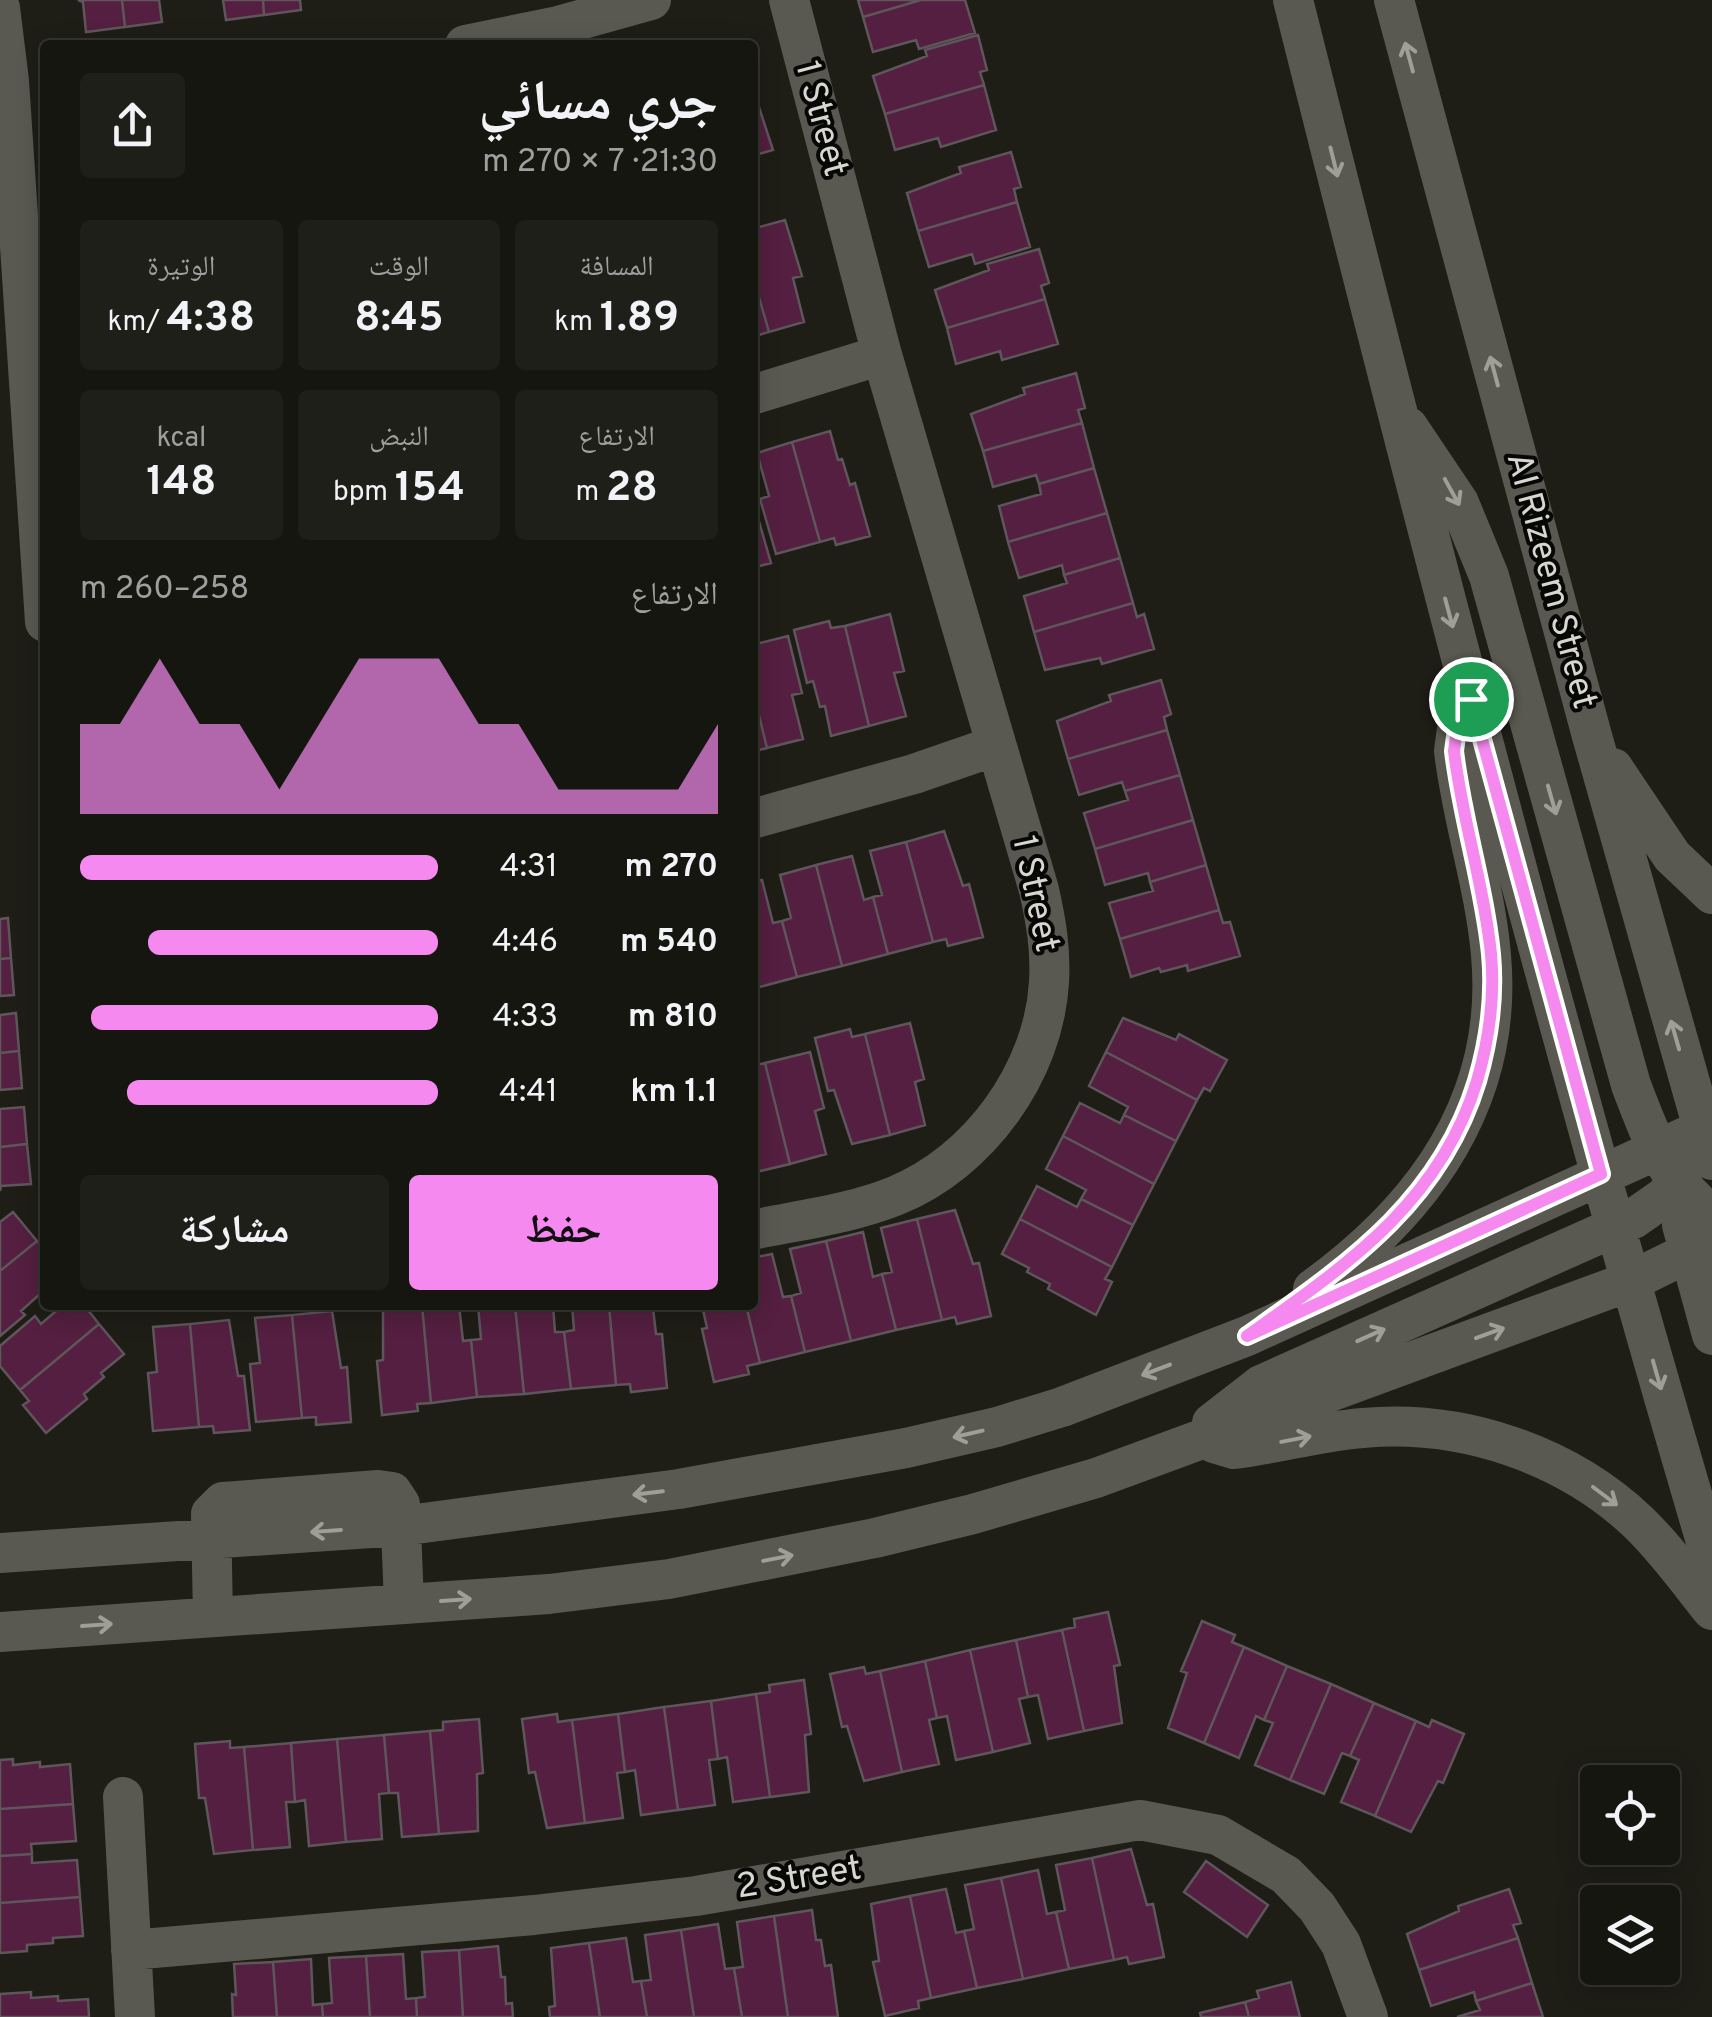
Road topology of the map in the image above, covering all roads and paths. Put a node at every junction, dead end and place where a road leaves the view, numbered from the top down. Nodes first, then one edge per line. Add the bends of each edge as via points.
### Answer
1 (651, 0) edge
2 (789, 0) edge
3 (1293, 0) edge
4 (1394, 0) edge
5 (0, 8) edge
6 (490, 40) edge
7 (27, 81) edge
8 (882, 355) junction
9 (758, 394) edge
10 (1396, 412) junction
11 (40, 468) edge
12 (1471, 699) junction
13 (1592, 736) junction
14 (995, 746) junction
15 (758, 817) edge
16 (1712, 894) edge
17 (1709, 1138) edge
18 (1601, 1174) junction
19 (1690, 1207) edge
20 (1616, 1228) junction
21 (758, 1229) edge
22 (1631, 1282) junction
23 (1712, 1335) edge
24 (1247, 1336) junction
25 (1201, 1439) junction
26 (402, 1526) junction
27 (212, 1539) junction
28 (0, 1552) edge
29 (1712, 1562) edge
30 (404, 1603) junction
31 (1712, 1610) edge
32 (213, 1617) junction
33 (0, 1632) edge
34 (123, 1796) dead end
35 (131, 1950) junction
36 (135, 2017) edge
37 (1368, 2017) edge

1 - 6 street
2 - 8 street, 1 Street
3 -> 10 street
13 -> 4 street, Al Rizeem Street
5 - 7 street
7 - 11 street
8 - 9 street
8 - 14 street, 1 Street
10 -> 12 street
10 -> 19 street via 1459,503 1489,576 1630,1085
12 - 18 street
12 - 24 street via 1454,751 1491,954 1492,1002 1469,1108 1432,1177 1401,1213 1342,1268
13 - 16 street via 1672,856
17 -> 13 street, Al Rizeem Street
14 - 15 street
14 - 21 street, 1 Street via 1049,936 1041,1030 1020,1083 987,1130 946,1168 896,1196
17 - 19 street
18 - 19 street via 1638,1178
18 - 20 street
18 - 24 street
19 - 20 street
19 - 22 street
19 - 23 street
20 - 22 street
25 -> 20 street via 1213,1421 1262,1385
25 -> 22 street
22 -> 29 street
24 -> 26 street via 1062,1406 906,1448 678,1489
30 -> 25 street via 670,1578 875,1538 1096,1478
25 -> 31 street via 1234,1450 1364,1428 1406,1428 1503,1444 1604,1494 1666,1552
26 -> 27 street
26 - 30 street
27 - 28 street
27 - 32 street
30 - 32 street
33 -> 32 street
34 - 35 street
35 - 36 street
35 - 37 street, 2 Street via 696,1896 1140,1820 1218,1835 1286,1875 1341,1944

